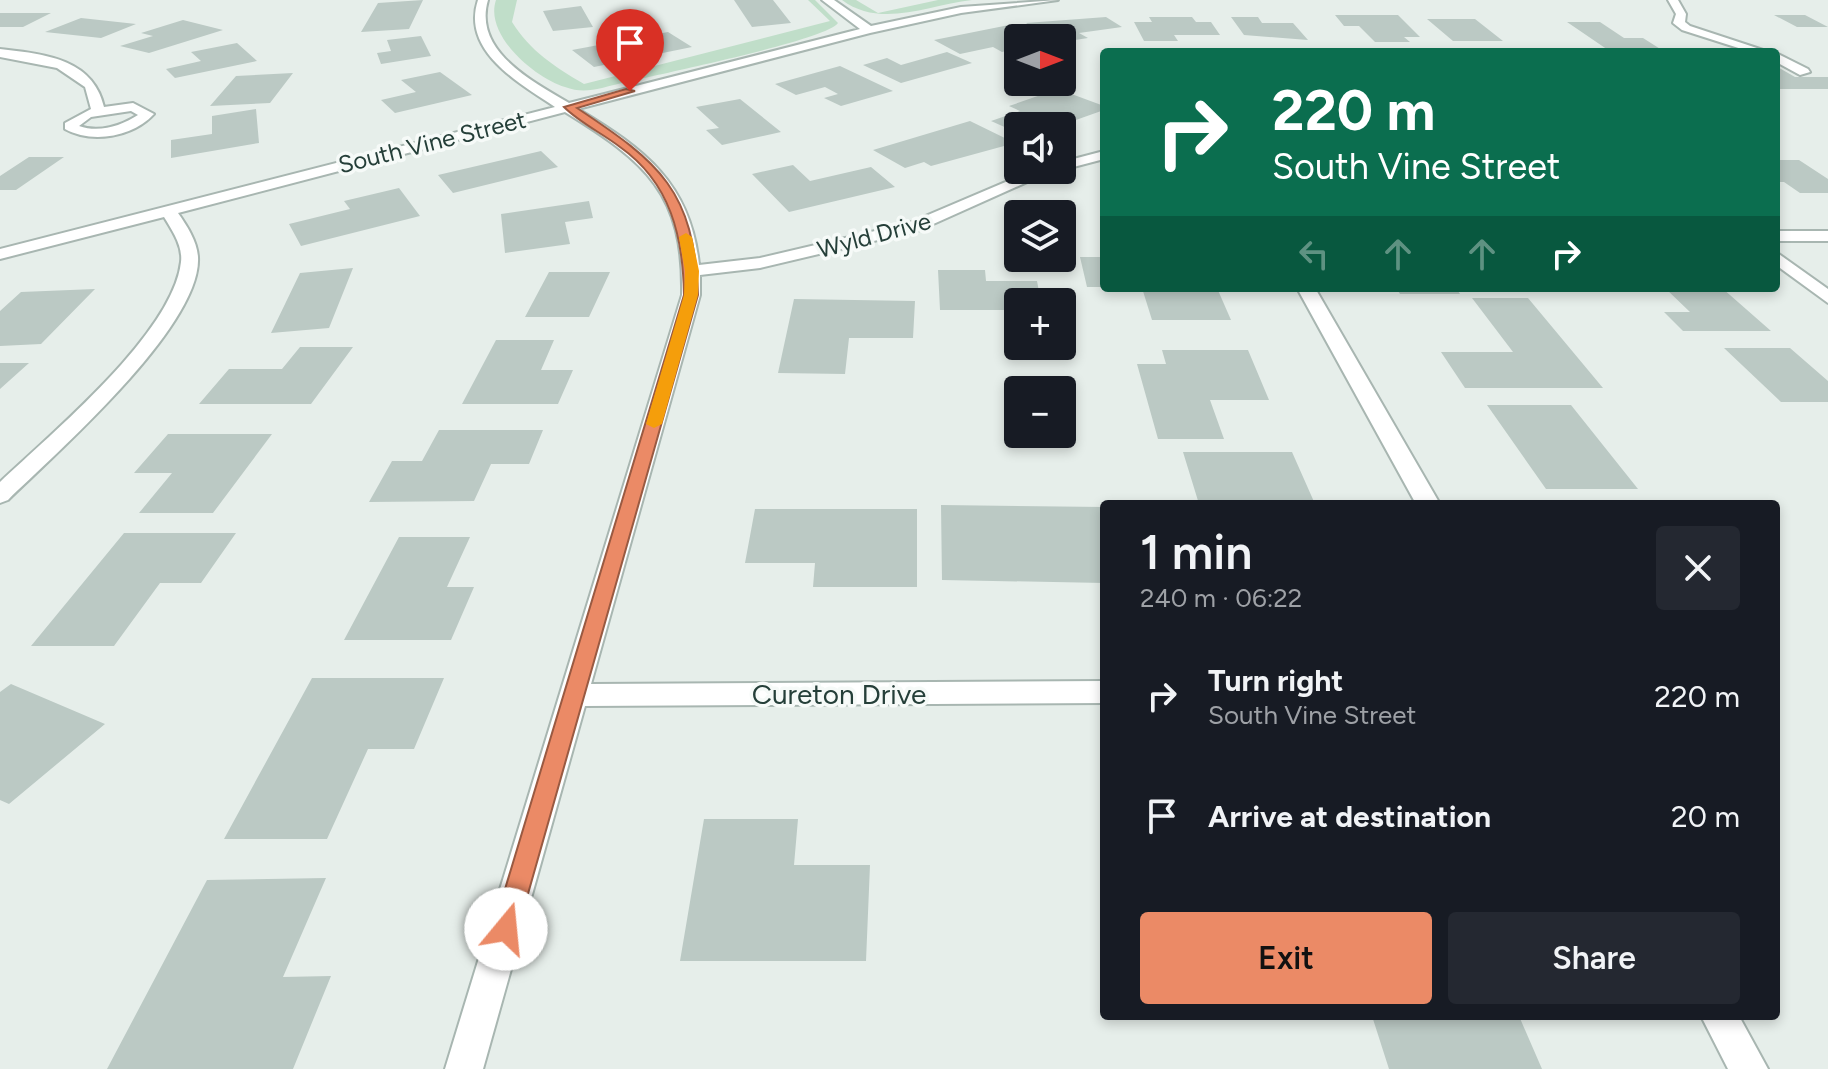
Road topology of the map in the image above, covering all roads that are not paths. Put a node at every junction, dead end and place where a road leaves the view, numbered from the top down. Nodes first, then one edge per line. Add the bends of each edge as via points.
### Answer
1 (483, 0) edge
2 (827, 0) edge
3 (1053, 0) edge
4 (1673, 0) edge
5 (869, 30) junction
6 (1750, 48) edge
7 (0, 53) edge
8 (1780, 59) edge
9 (1804, 72) dead end
10 (569, 107) junction
11 (98, 110) dead end
12 (1100, 156) edge
13 (1076, 162) edge
14 (1014, 184) edge
15 (168, 210) junction
16 (1780, 236) edge
17 (1828, 236) edge
18 (0, 254) edge
19 (1780, 260) edge
20 (692, 271) junction
21 (1308, 292) edge
22 (1828, 298) edge
23 (0, 495) edge
24 (1426, 500) edge
25 (1100, 692) edge
26 (574, 695) junction
27 (1721, 1020) edge
28 (464, 1069) edge
29 (1749, 1069) edge

1 - 10 street via 479,24 497,57
2 - 5 street
3 - 5 street, South Vine Street via 961,10
4 - 6 street via 1681,14 1679,23 1686,28
5 - 10 street, South Vine Street
7 - 11 street via 80,75 92,87
8 - 9 street
10 - 15 street, South Vine Street
10 - 20 street via 650,166 680,215
12 - 13 street
14 - 20 street, Wyld Drive via 914,227 760,263
15 - 18 street, South Vine Street
15 - 23 street via 185,235 190,262 182,292 162,327
16 - 17 street
19 - 22 street
20 - 26 street via 691,295
21 - 24 street
25 - 26 street, Cureton Drive
26 - 28 street
27 - 29 street

